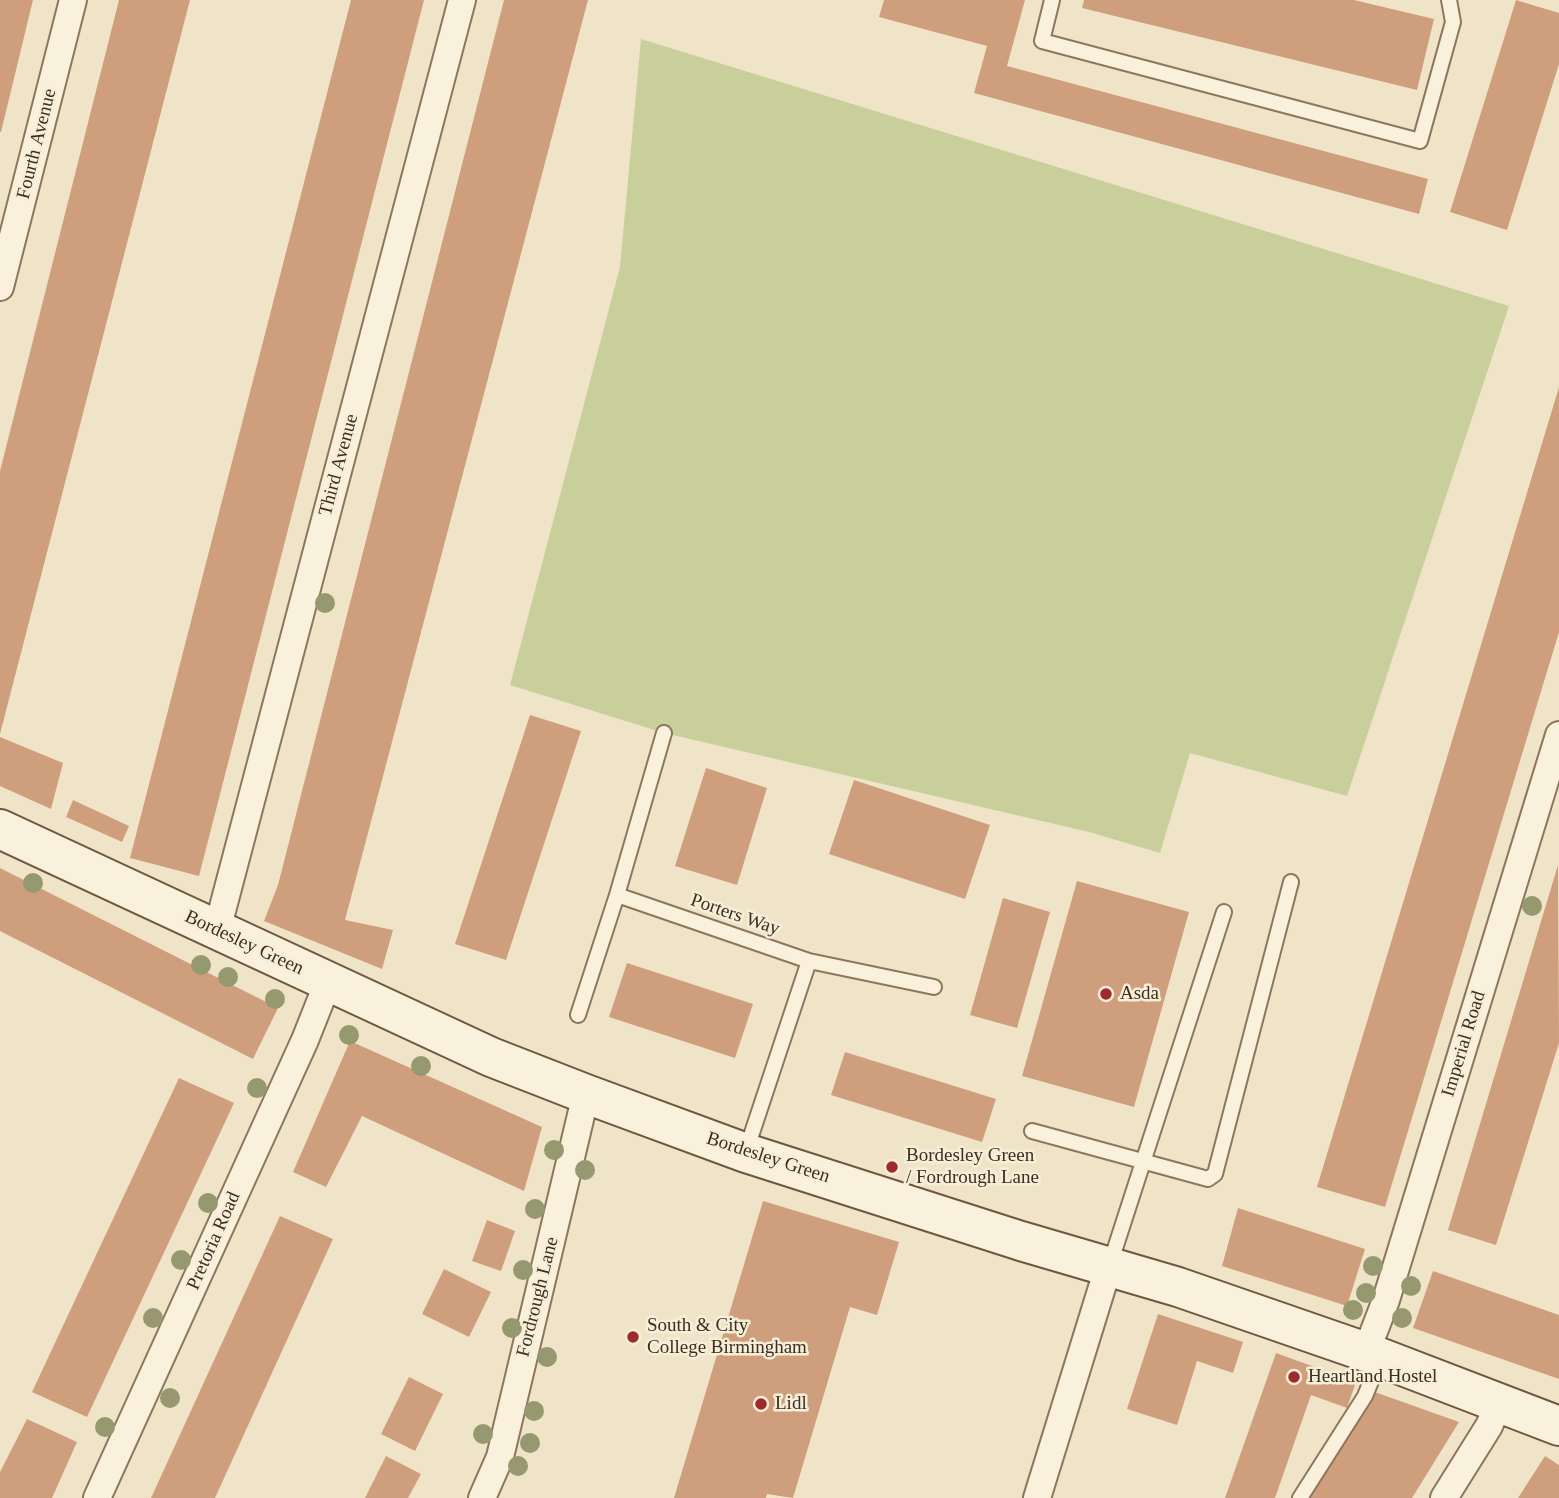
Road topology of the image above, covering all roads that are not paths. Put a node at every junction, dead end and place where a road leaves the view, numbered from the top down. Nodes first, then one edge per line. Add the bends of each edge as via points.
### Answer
1 (73, 0) edge
2 (462, 0) edge
3 (1052, 0) edge
4 (1449, 0) edge
5 (0, 287) edge
6 (664, 733) dead end
7 (1559, 735) edge
8 (0, 829) edge
9 (1291, 882) dead end
10 (617, 895) junction
11 (1224, 912) dead end
12 (217, 930) junction
13 (809, 961) junction
14 (328, 982) junction
15 (934, 987) dead end
16 (578, 1015) dead end
17 (586, 1094) junction
18 (1032, 1131) dead end
19 (746, 1153) junction
20 (1145, 1161) junction
21 (1108, 1268) junction
22 (1373, 1355) junction
23 (1499, 1403) junction
24 (1559, 1426) edge
25 (97, 1498) edge
26 (482, 1498) edge
27 (1037, 1498) edge
28 (1300, 1498) edge
29 (1444, 1498) edge

1 - 5 street, Fourth Avenue
2 - 12 street, Third Avenue
3 - 4 lane via 1042,41 1420,141 1452,22
6 - 10 lane
7 - 22 street, Imperial Road
8 - 12 main road, Bordesley Green
9 - 20 lane via 1215,1174 1208,1179
10 - 13 lane, Porters Way
10 - 16 lane
11 - 20 lane
12 - 14 main road, Bordesley Green
13 - 15 lane, Porters Way
13 - 19 lane
14 - 17 main road, Bordesley Green via 491,1057
14 - 25 street, Pretoria Road
17 - 19 main road, Bordesley Green
17 - 26 street, Fordrough Lane via 500,1457
18 - 20 lane
19 - 21 main road, Bordesley Green
20 - 21 lane
21 - 22 main road, Bordesley Green via 1178,1287
21 - 27 street
22 - 23 main road, Bordesley Green
22 - 28 lane via 1365,1396
23 - 24 main road, Bordesley Green
23 - 29 street

